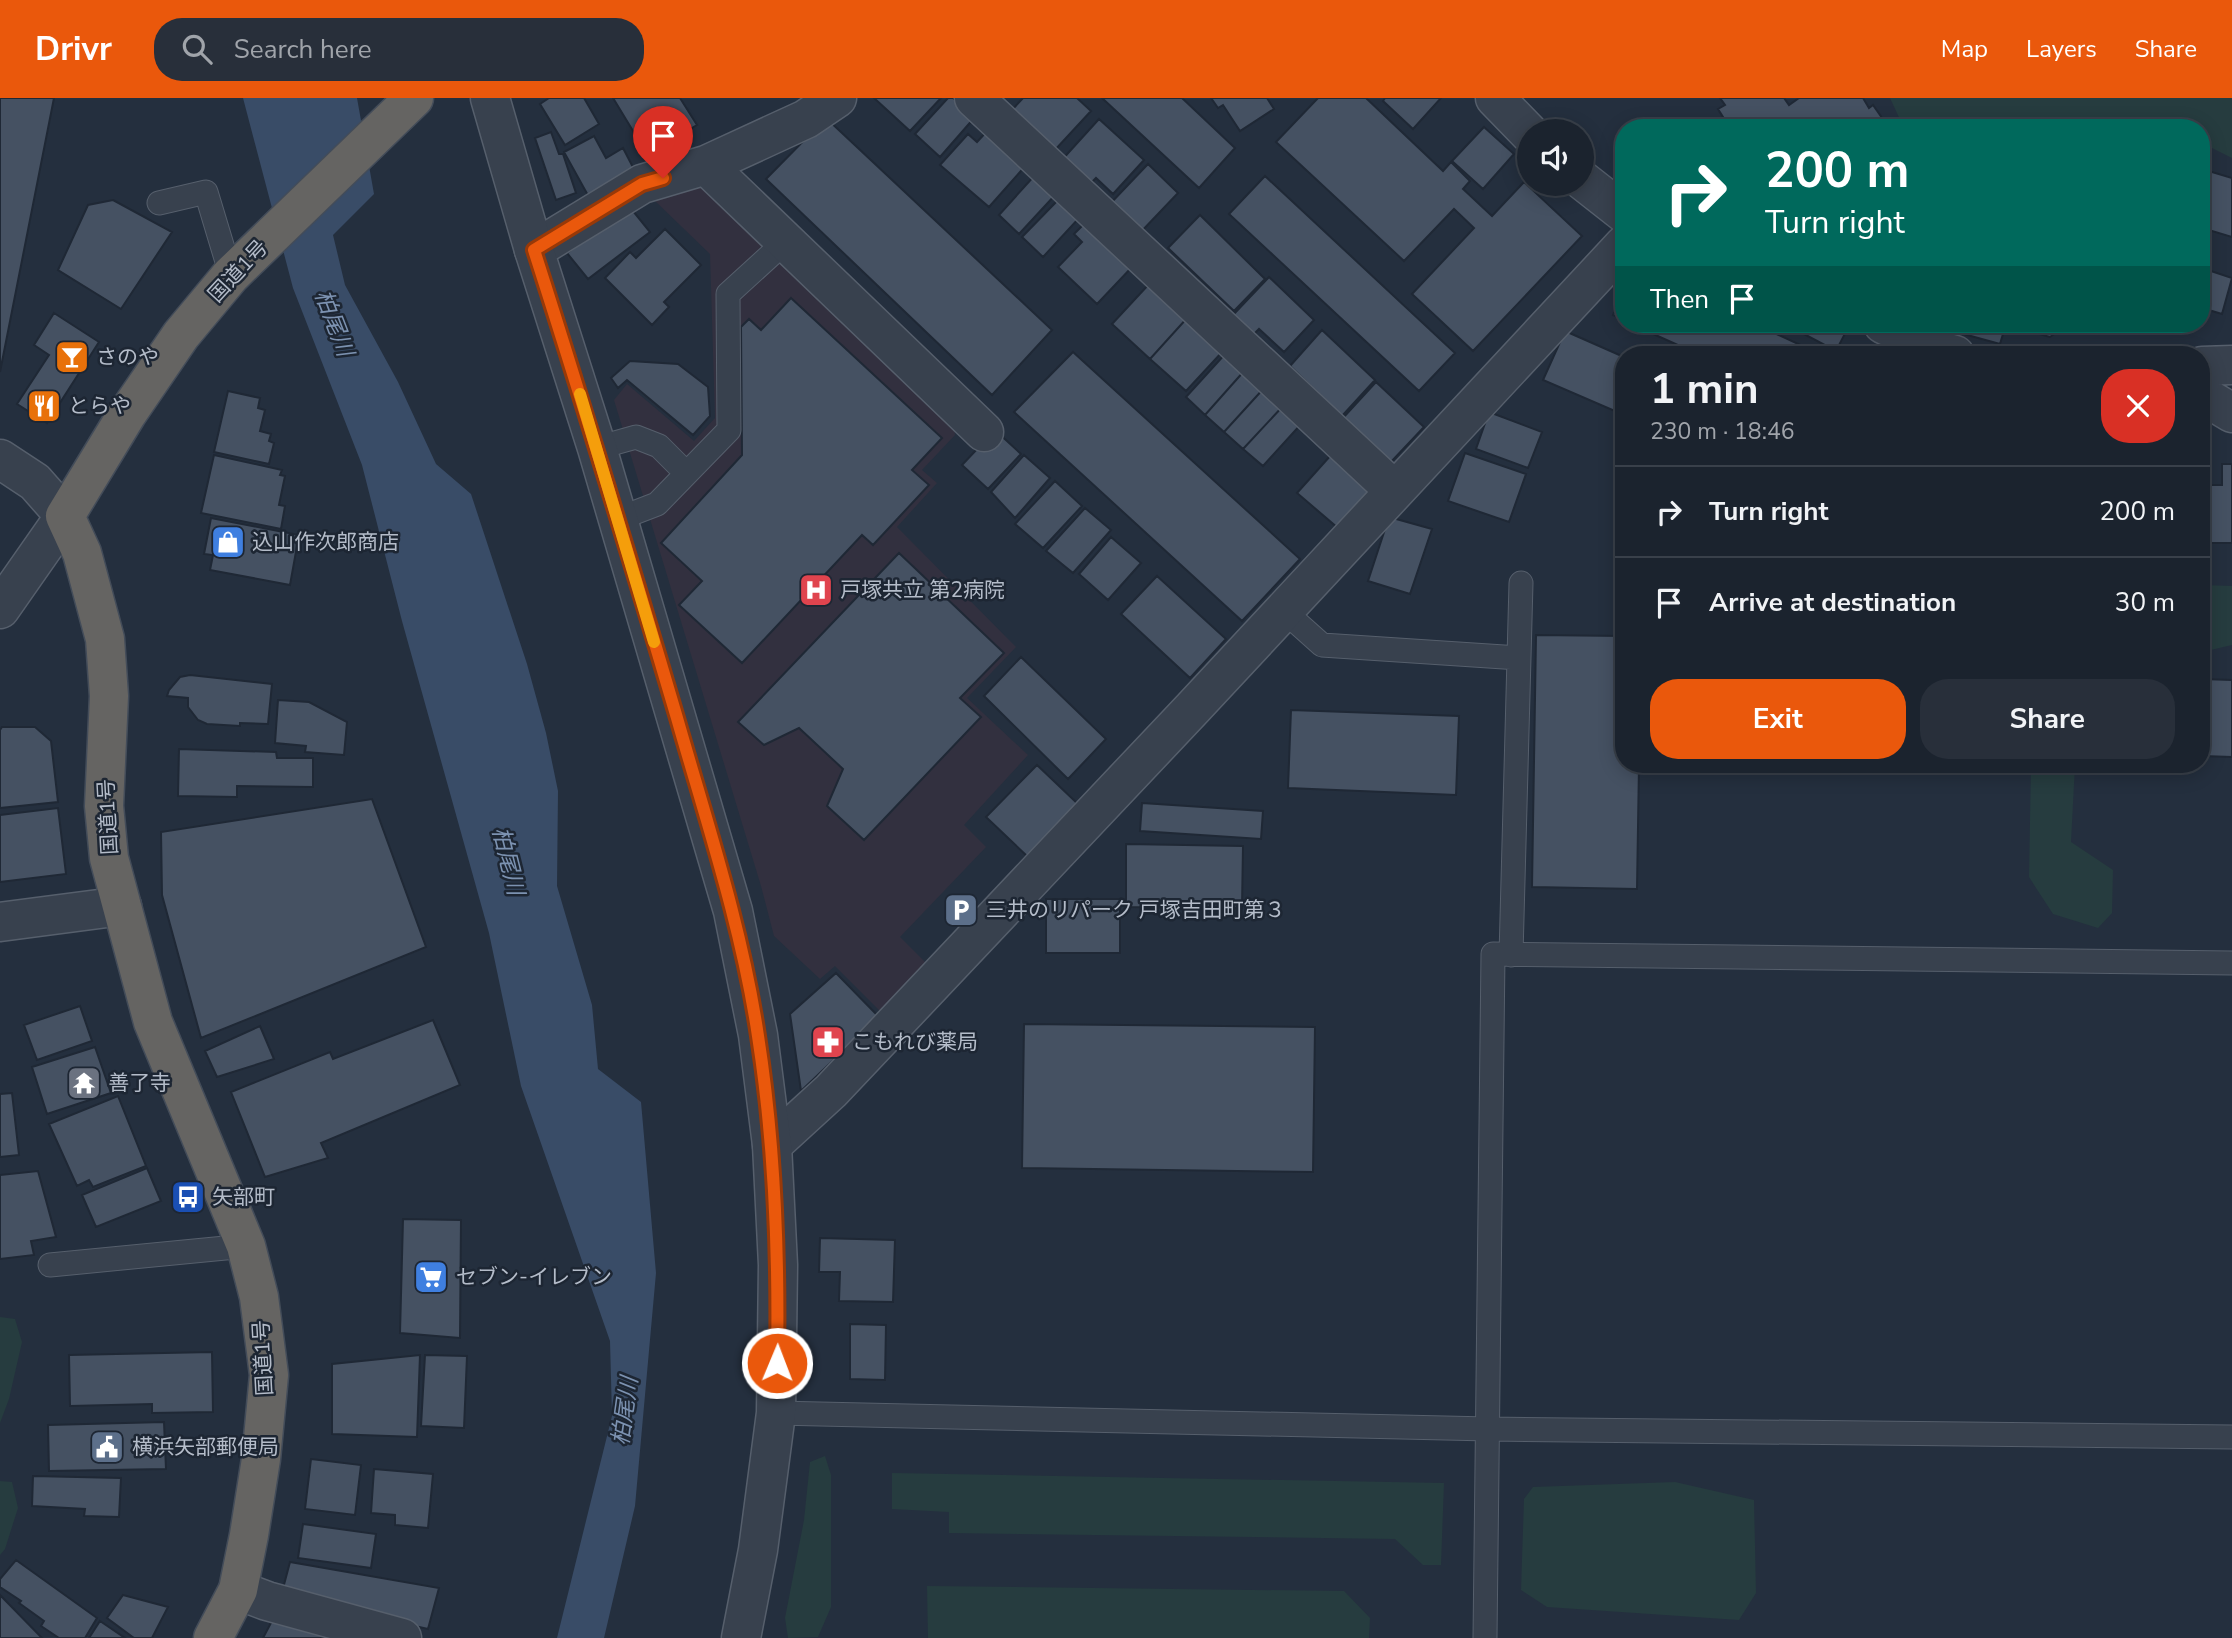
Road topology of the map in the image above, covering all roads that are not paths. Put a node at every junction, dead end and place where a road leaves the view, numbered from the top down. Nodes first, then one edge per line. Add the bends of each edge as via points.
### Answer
1 (414, 98) edge
2 (490, 98) edge
3 (837, 98) edge
4 (974, 98) edge
5 (1495, 98) edge
6 (1517, 121) edge
7 (706, 166) junction
8 (1594, 189) edge
9 (159, 203) dead end
10 (1615, 206) edge
11 (785, 242) junction
12 (534, 250) junction
13 (1615, 255) edge
14 (231, 275) junction
15 (1901, 333) edge
16 (1928, 346) edge
17 (2232, 365) edge
18 (2210, 366) edge
19 (2210, 400) edge
20 (2232, 413) edge
21 (984, 432) dead end
22 (597, 448) junction
23 (0, 459) edge
24 (686, 473) junction
25 (1395, 491) junction
26 (65, 516) junction
27 (618, 519) junction
28 (1521, 583) dead end
29 (0, 609) edge
30 (1284, 611) junction
31 (1520, 658) junction
32 (121, 906) junction
33 (0, 922) edge
34 (1511, 955) junction
35 (2232, 962) edge
36 (772, 1145) junction
37 (246, 1246) junction
38 (50, 1265) dead end
39 (776, 1413) junction
40 (1489, 1429) junction
41 (2232, 1437) edge
42 (238, 1591) junction
43 (382, 1635) edge
44 (212, 1638) edge
45 (741, 1638) edge
46 (1485, 1638) edge

1 - 14 highway, 国道1号
2 - 12 street
3 - 7 street via 806,119
4 - 25 street
5 - 6 street
7 - 11 street
7 - 12 street via 642,184
8 - 10 street
9 - 14 lane via 206,192
11 - 21 street
11 - 24 lane via 728,294 729,430
12 - 22 street
13 - 25 street
14 - 26 highway, 国道1号 via 150,380
15 - 16 street
17 - 18 street
19 - 20 street
22 - 24 lane via 636,437 659,446
22 - 27 street
23 - 26 street via 35,482
24 - 27 lane via 657,504
25 - 30 street
26 - 29 street
26 - 32 highway, 国道1号 via 82,554 105,639 109,696 104,806 109,858
27 - 36 street via 733,911 758,1035
28 - 31 lane
30 - 31 lane via 1322,645
30 - 36 street via 831,1091
31 - 34 lane
32 - 33 street
32 - 37 highway, 国道1号 via 153,1022
34 - 35 lane
34 - 40 lane via 1493,954
36 - 39 street via 778,1265
37 - 38 lane
37 - 42 highway, 国道1号 via 259,1297 269,1375 261,1459
39 - 40 lane
39 - 45 street
40 - 41 lane
40 - 46 lane
42 - 43 street
42 - 44 highway, 国道1号

